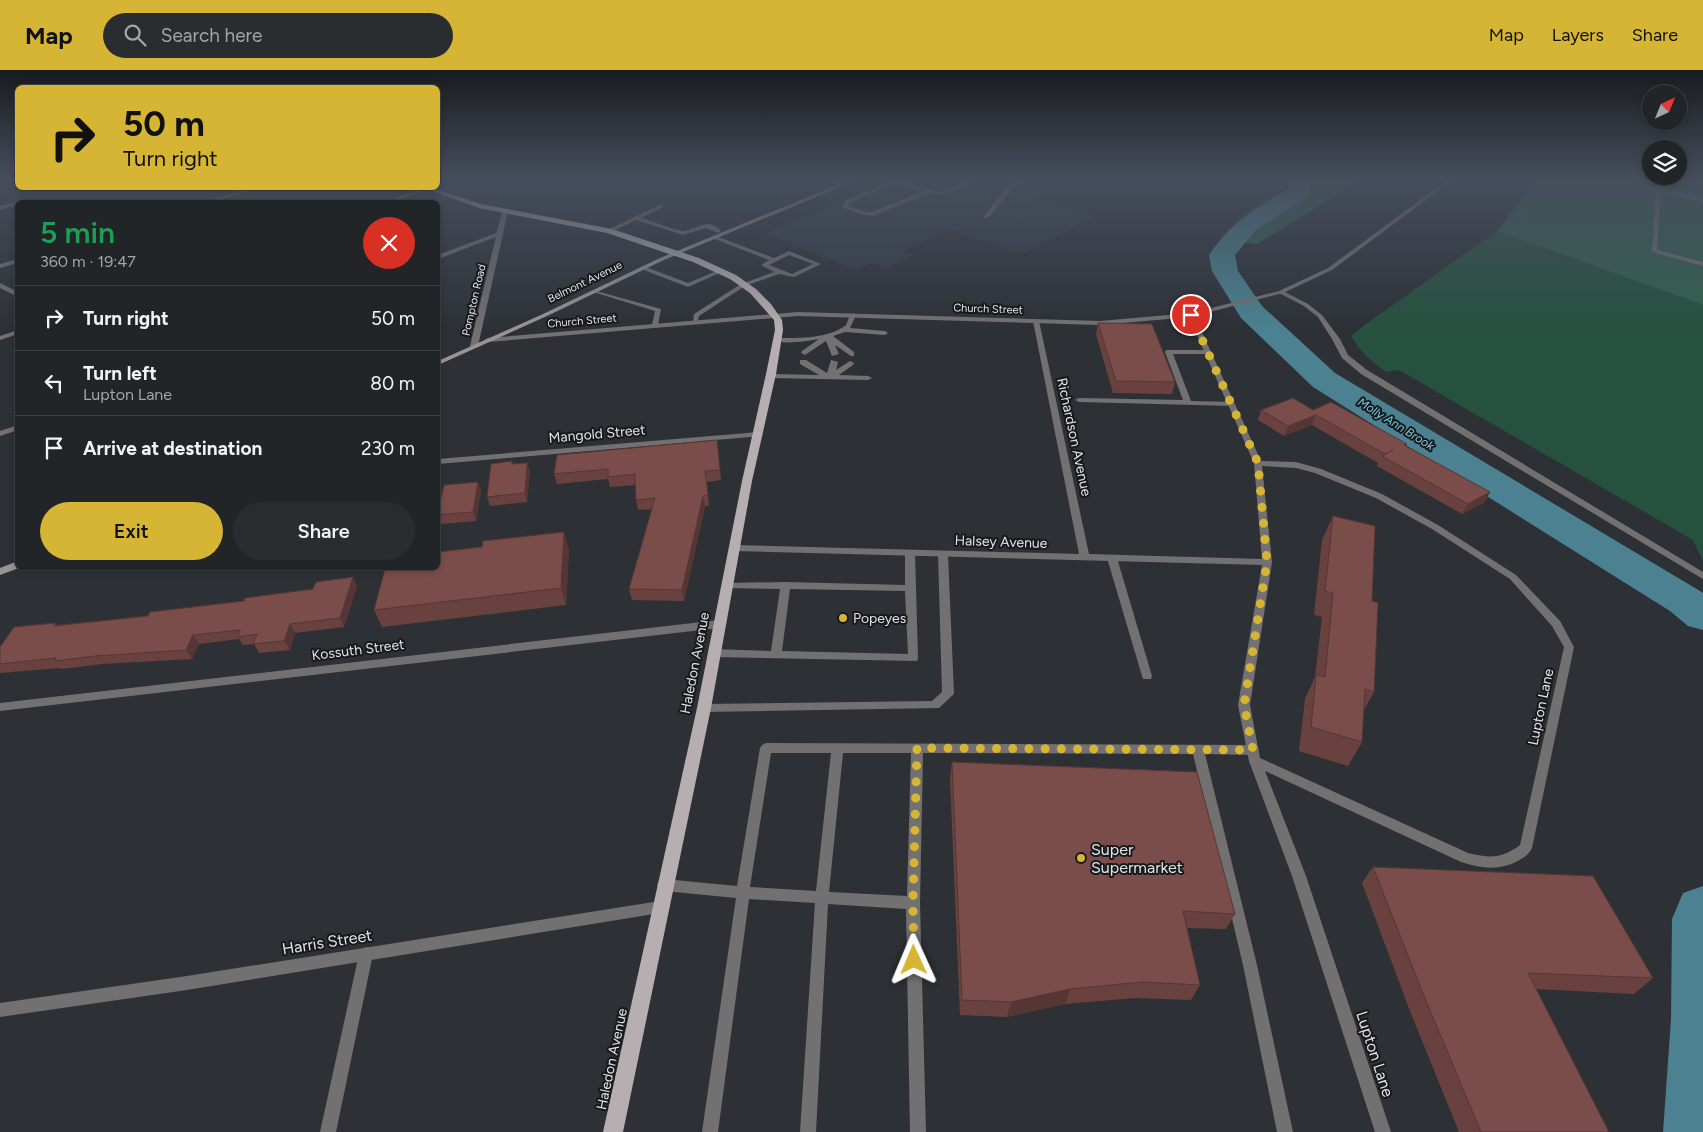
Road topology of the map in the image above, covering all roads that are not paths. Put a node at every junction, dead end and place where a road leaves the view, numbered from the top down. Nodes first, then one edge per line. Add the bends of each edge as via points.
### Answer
1 (609, 230) edge
2 (672, 230) edge
3 (691, 230) edge
4 (711, 230) edge
5 (727, 230) edge
6 (1385, 230) edge
7 (1656, 230) edge
8 (500, 232) joint
9 (721, 232) junction
10 (714, 237) junction
11 (677, 252) junction
12 (440, 256) edge
13 (775, 260) junction
14 (15, 262) edge
15 (1703, 264) edge
16 (0, 266) edge
17 (643, 268) junction
18 (721, 271) junction
19 (779, 272) junction
20 (0, 285) edge
21 (743, 285) junction
22 (595, 291) junction
23 (1281, 292) junction
24 (15, 293) edge
25 (853, 315) junction
26 (1191, 315) junction
27 (775, 316) junction
28 (1036, 321) junction
29 (695, 322) junction
30 (655, 325) junction
31 (844, 330) junction
32 (15, 333) edge
33 (885, 333) dead end
34 (828, 336) junction
35 (0, 338) edge
36 (488, 340) junction
37 (777, 340) junction
38 (474, 346) junction
39 (1207, 352) junction
40 (805, 353) dead end
41 (818, 353) dead end
42 (440, 360) edge
43 (803, 362) dead end
44 (816, 363) dead end
45 (771, 376) junction
46 (830, 378) junction
47 (868, 378) dead end
48 (1079, 400) dead end
49 (1188, 403) junction
50 (1231, 404) junction
51 (15, 428) edge
52 (0, 434) edge
53 (759, 434) junction
54 (440, 462) edge
55 (1258, 463) junction
56 (734, 548) junction
57 (910, 553) junction
58 (943, 554) junction
59 (1085, 558) junction
60 (1112, 558) junction
61 (1267, 562) junction
62 (15, 565) edge
63 (0, 572) edge
64 (1703, 576) edge
65 (726, 584) junction
66 (786, 585) junction
67 (910, 588) junction
68 (719, 624) junction
69 (713, 653) junction
70 (776, 655) junction
71 (1147, 676) dead end
72 (0, 707) edge
73 (704, 708) junction
74 (917, 748) junction
75 (837, 750) junction
76 (1198, 751) junction
77 (1254, 756) junction
78 (664, 885) junction
79 (743, 893) junction
80 (822, 898) junction
81 (913, 903) junction
82 (660, 907) junction
83 (366, 954) junction
84 (0, 1010) edge
85 (328, 1132) edge
86 (613, 1132) edge
87 (710, 1132) edge
88 (808, 1132) edge
89 (918, 1132) edge
90 (1285, 1132) edge
91 (1383, 1132) edge

1 - 11 main road
2 - 3 street via 683,233
4 - 9 street
5 - 9 main road, Belmont Avenue
6 - 23 street, Church Street via 1330,269
7 - 15 street via 1654,251
8 - 12 street
8 - 38 street, Pompton Road
9 - 10 main road, Belmont Avenue
10 - 11 main road, Belmont Avenue
10 - 13 street
11 - 17 main road, Belmont Avenue
11 - 18 main road
13 - 19 street via 764,265
13 - 19 street via 789,253 818,264 792,276
14 - 16 street
17 - 18 street via 688,285
17 - 22 main road, Belmont Avenue
18 - 21 main road
19 - 21 street
20 - 24 street
21 - 27 main road
21 - 29 street via 696,315
22 - 30 street via 659,310
22 - 36 main road, Belmont Avenue
23 - 26 street, Church Street
23 - 64 street via 1320,316 1345,356 1364,372
25 - 27 street, Church Street
25 - 28 street, Church Street
25 - 31 street
26 - 28 street, Church Street via 1100,323
26 - 39 street, Lupton Lane
27 - 29 street, Church Street
27 - 37 main road, Haledon Avenue via 779,330
28 - 59 street, Richardson Avenue
29 - 30 street, Church Street
30 - 36 street, Church Street
31 - 33 street
31 - 34 street
32 - 35 street
34 - 37 street
34 - 40 street
34 - 41 street
34 - 46 street via 835,358
34 - 46 street via 851,359
36 - 38 main road, Belmont Avenue
37 - 45 main road, Haledon Avenue
38 - 42 main road, Belmont Avenue
39 - 49 street via 1169,352
39 - 50 street, Lupton Lane
43 - 46 street
44 - 46 street
45 - 46 street
45 - 53 main road, Haledon Avenue
46 - 47 street
48 - 49 street
49 - 50 street
50 - 55 street, Lupton Lane
51 - 52 street
53 - 54 street, Mangold Street
53 - 56 main road, Haledon Avenue
55 - 61 street, Lupton Lane
55 - 77 street, Lupton Lane via 1296,465 1318,472 1379,496 1435,526 1513,577 1556,624 1569,647 1526,848 1513,859 1493,864 1466,858
56 - 57 street, Halsey Avenue
56 - 65 main road, Haledon Avenue
57 - 58 street, Halsey Avenue
57 - 67 street
58 - 59 street, Halsey Avenue
58 - 73 street via 948,694 935,705
59 - 60 street, Halsey Avenue
60 - 61 street, Halsey Avenue
60 - 71 street
61 - 77 street, Lupton Lane via 1244,705
62 - 63 main road
65 - 66 street
65 - 68 main road, Haledon Avenue
66 - 67 street
66 - 70 street
67 - 70 street via 913,658
68 - 69 main road, Haledon Avenue
68 - 72 street, Kossuth Street
69 - 70 street
69 - 73 main road, Haledon Avenue
73 - 78 main road, Haledon Avenue
74 - 75 street
74 - 76 street
74 - 81 street
75 - 79 street via 766,748
75 - 80 street
76 - 77 street
76 - 90 street via 1250,965
77 - 91 street, Lupton Lane via 1300,876
78 - 79 street
78 - 82 main road, Haledon Avenue
79 - 80 street
79 - 87 street
80 - 81 street
80 - 88 street
81 - 89 street
82 - 83 street, Harris Street
82 - 86 main road, Haledon Avenue
83 - 84 street, Harris Street
83 - 85 street

